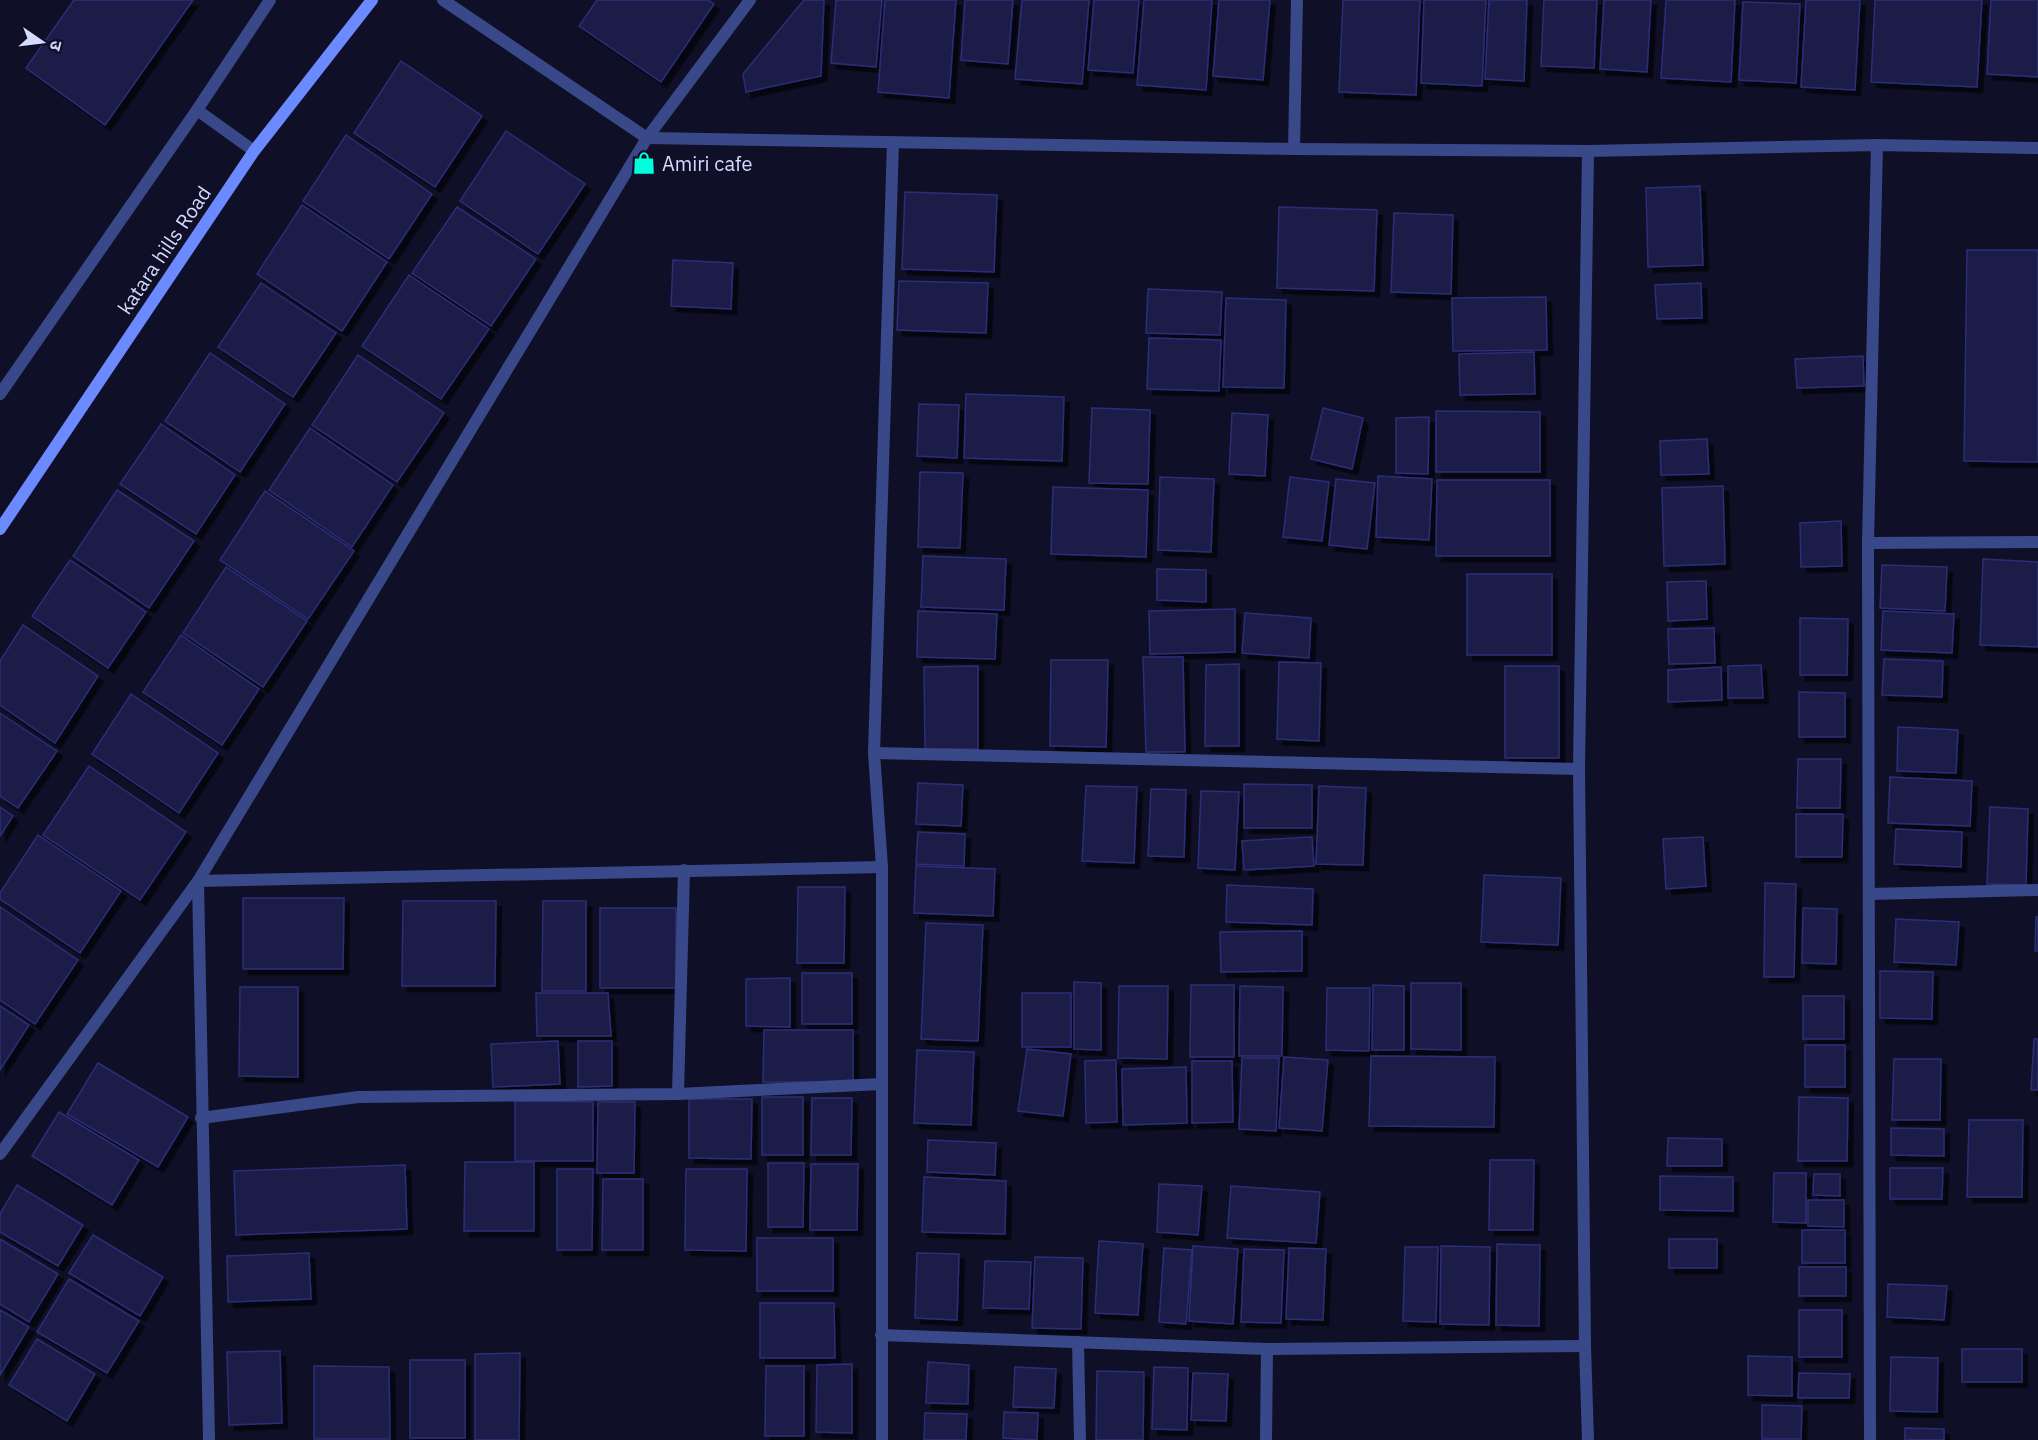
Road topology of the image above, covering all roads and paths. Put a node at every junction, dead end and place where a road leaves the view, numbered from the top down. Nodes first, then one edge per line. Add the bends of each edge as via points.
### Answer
1 (270, 0) edge
2 (372, 0) edge
3 (443, 0) edge
4 (750, 0) edge
5 (1297, 0) edge
6 (197, 110) junction
7 (648, 138) junction
8 (893, 142) junction
9 (1877, 145) junction
10 (2038, 148) edge
11 (1294, 149) junction
12 (254, 151) junction
13 (1588, 151) junction
14 (0, 394) edge
15 (0, 529) edge
16 (2038, 542) edge
17 (1868, 543) junction
18 (874, 753) junction
19 (1579, 769) junction
20 (882, 867) junction
21 (684, 870) junction
22 (198, 881) junction
23 (2038, 890) edge
24 (1870, 894) junction
25 (881, 1084) junction
26 (678, 1094) junction
27 (201, 1118) junction
28 (0, 1154) edge
29 (881, 1335) junction
30 (1078, 1342) junction
31 (1585, 1346) junction
32 (1267, 1349) junction
33 (209, 1440) edge
34 (882, 1440) edge
35 (1080, 1440) edge
36 (1266, 1440) edge
37 (1588, 1440) edge
38 (1870, 1440) edge

1 - 6 street
2 - 12 main road, katara hills Road
3 - 7 street
4 - 7 street
5 - 11 street
6 - 12 street
6 - 14 street
7 - 8 street
7 - 22 street
8 - 11 street
8 - 18 street
9 - 10 street
9 - 13 street
9 - 17 street
11 - 13 street
12 - 15 main road, katara hills Road
13 - 19 street
16 - 17 street
17 - 24 street
18 - 19 street
18 - 20 street
19 - 31 street
20 - 21 street
20 - 25 street
21 - 22 street
21 - 26 street
22 - 27 street
22 - 28 street
23 - 24 street
24 - 38 street
25 - 26 street
25 - 29 street
26 - 27 street via 358,1096
27 - 33 street
29 - 30 street
29 - 34 street
30 - 32 street
30 - 35 street
31 - 32 street
31 - 37 street
32 - 36 street

